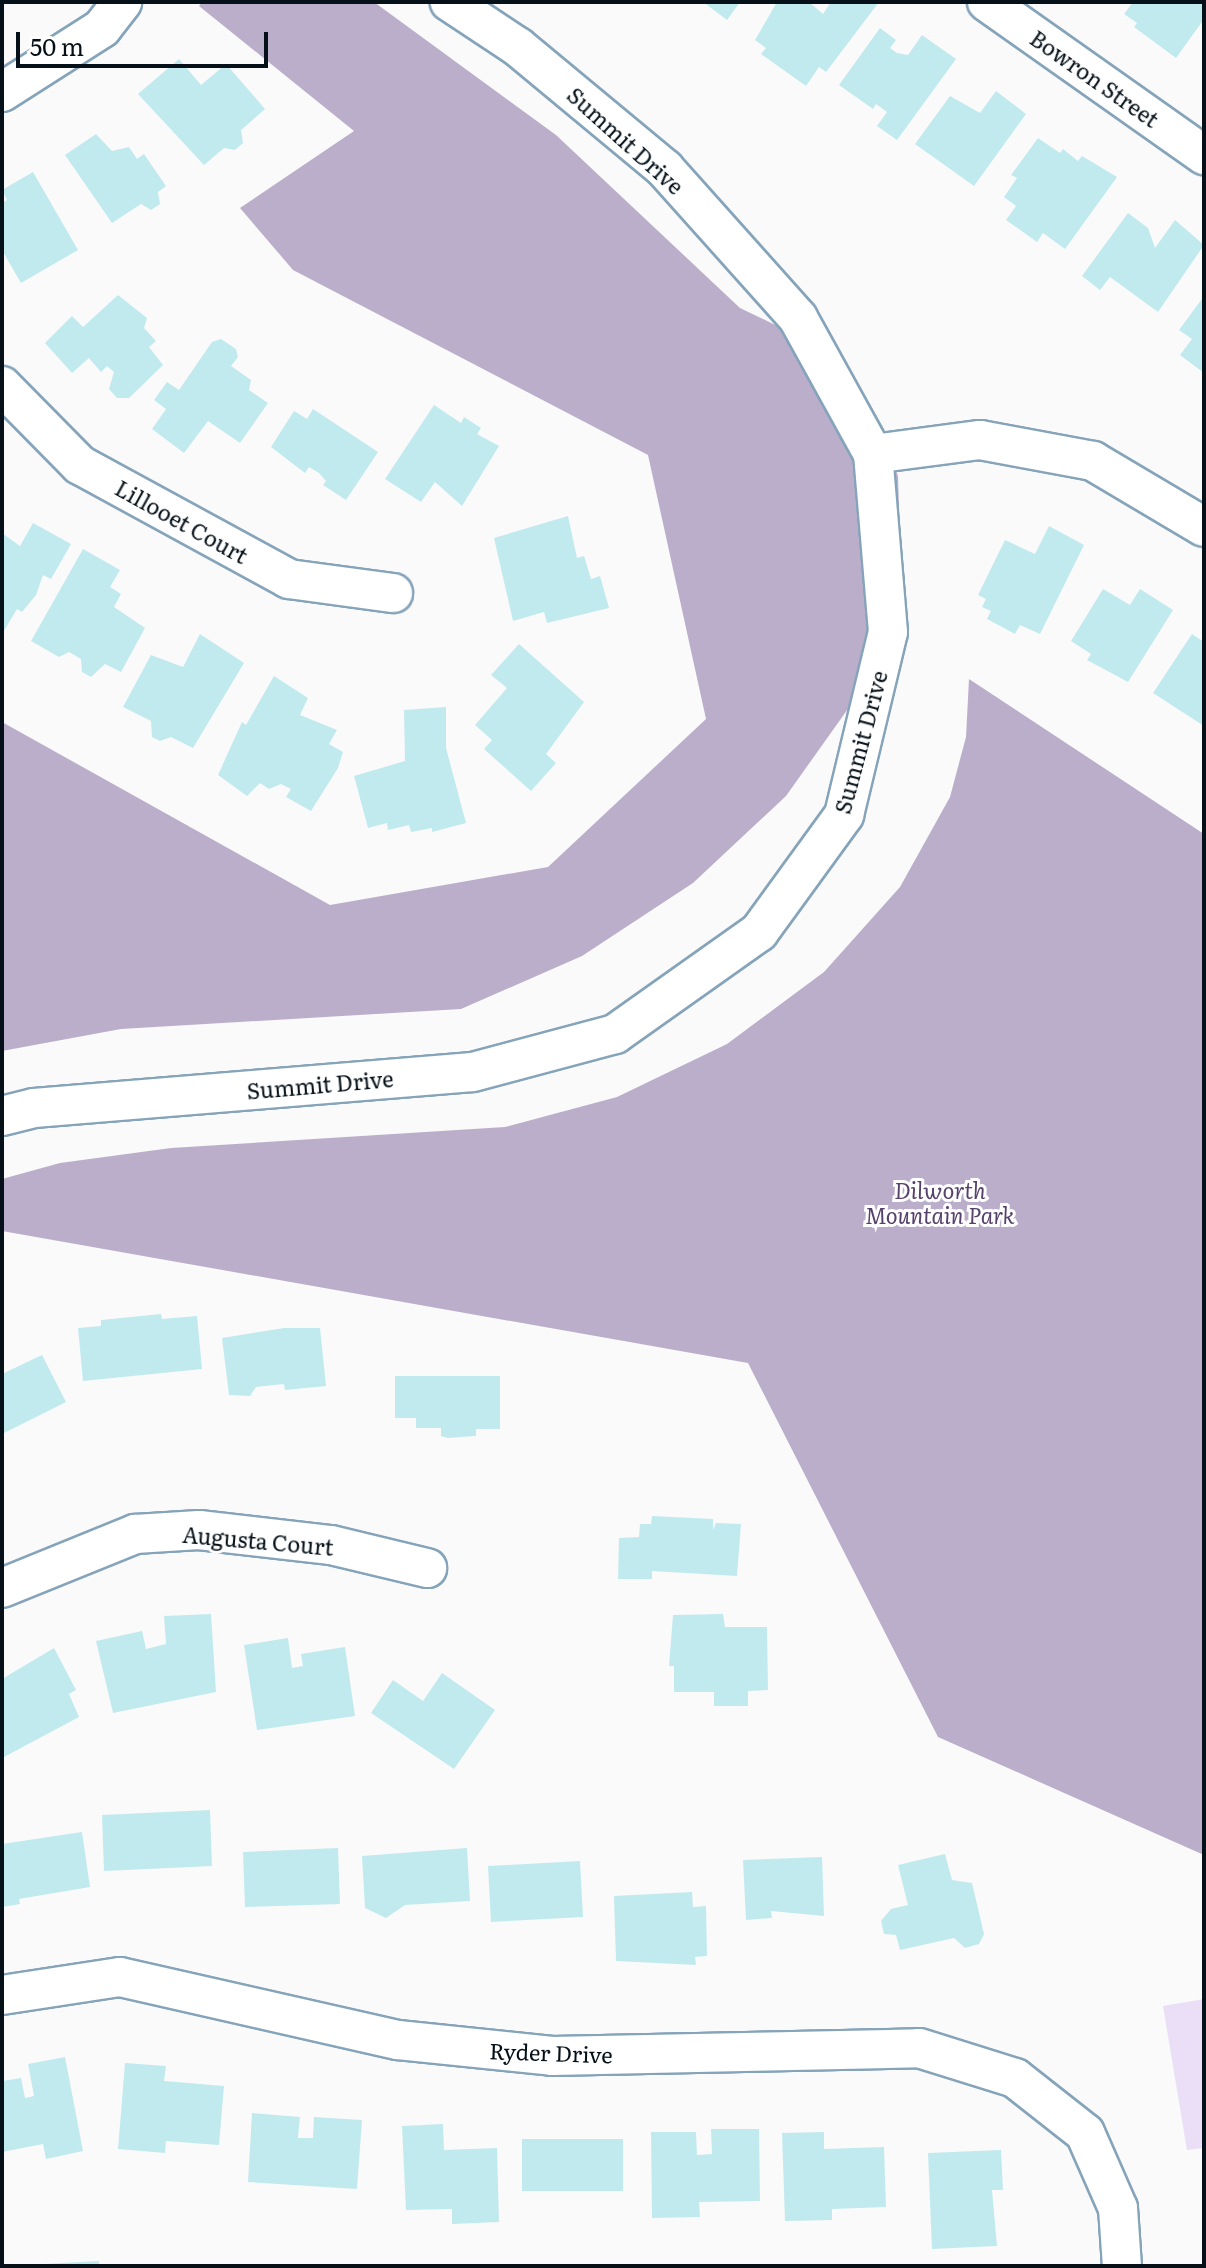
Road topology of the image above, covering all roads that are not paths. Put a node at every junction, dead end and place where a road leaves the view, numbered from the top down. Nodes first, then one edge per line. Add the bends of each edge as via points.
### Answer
1 (122, 2) edge
2 (450, 2) edge
3 (987, 2) edge
4 (2, 92) edge
5 (1204, 155) edge
6 (2, 386) edge
7 (873, 454) junction
8 (1204, 527) edge
9 (393, 593) dead end
10 (2, 1116) edge
11 (427, 1568) dead end
12 (2, 1588) edge
13 (2, 1995) edge
14 (1122, 2266) edge

1 - 4 street via 102,28
2 - 7 street, Summit Drive via 518,47 665,169 798,318
3 - 5 street, Bowron Street
6 - 9 street, Lillooet Court via 80,465 289,579
7 - 8 street via 980,440 1093,461
7 - 10 street, Summit Drive via 885,647 844,815 759,932 615,1034 473,1072 34,1108
11 - 12 street, Augusta Court via 331,1545 199,1530 135,1534
13 - 14 street, Ryder Drive via 120,1977 398,2040 552,2056 919,2048 1015,2078 1085,2133 1118,2208

